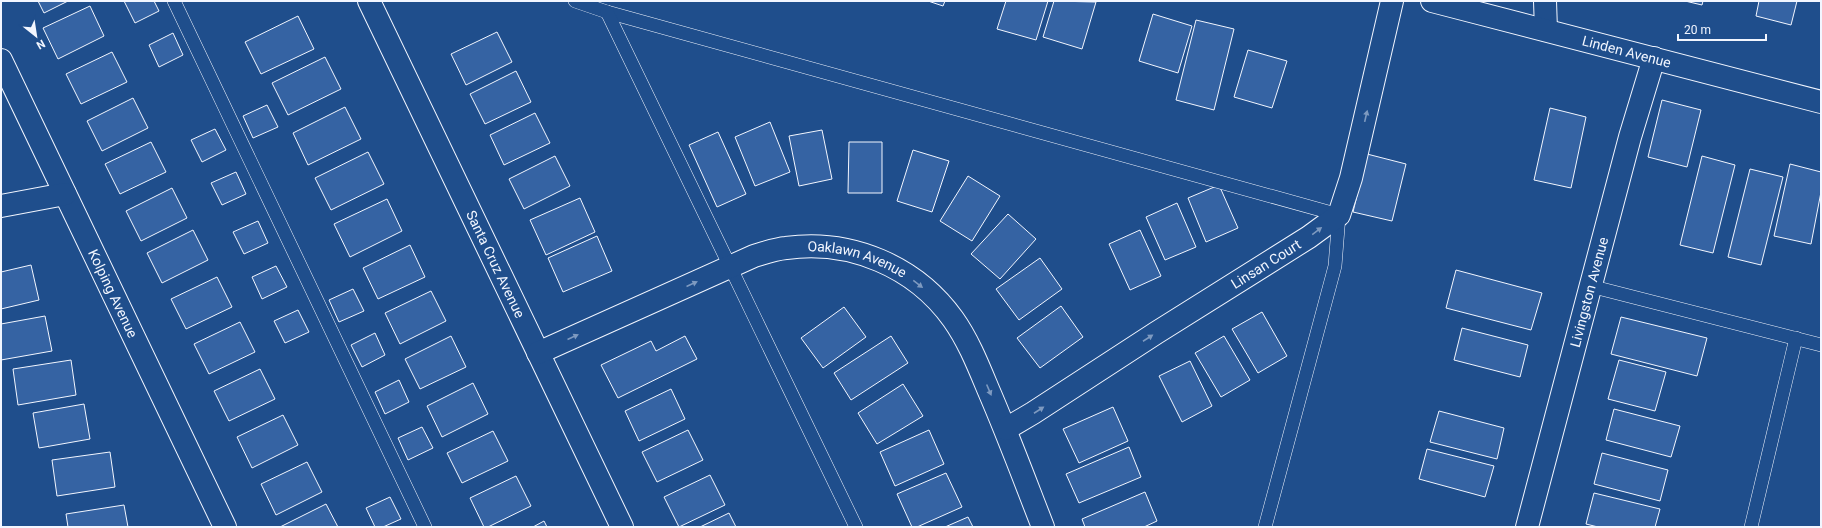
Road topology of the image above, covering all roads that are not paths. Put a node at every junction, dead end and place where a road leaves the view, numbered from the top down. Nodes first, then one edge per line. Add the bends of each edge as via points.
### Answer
1 (174, 1) edge
2 (369, 1) edge
3 (575, 1) edge
4 (1392, 1) edge
5 (1432, 1) edge
6 (1545, 1) edge
7 (607, 12) junction
8 (1546, 30) junction
9 (1654, 58) junction
10 (1, 60) edge
11 (1821, 102) edge
12 (65, 194) junction
13 (1, 206) edge
14 (1340, 214) junction
15 (731, 266) junction
16 (1590, 286) junction
17 (1796, 338) junction
18 (1821, 344) edge
19 (538, 353) junction
20 (1006, 429) junction
21 (225, 527) edge
22 (425, 527) edge
23 (622, 527) edge
24 (856, 527) edge
25 (1043, 527) edge
26 (1265, 527) edge
27 (1527, 527) edge
28 (1751, 527) edge

1 - 22 lane
2 - 19 street, Santa Cruz Avenue
3 - 7 lane
14 -> 4 street via 1351,178
5 - 8 street, Linden Avenue
6 - 8 street
7 - 14 lane
7 - 15 lane
8 - 9 street, Linden Avenue
9 - 11 street, Linden Avenue
9 - 16 street, Livingston Avenue
10 - 12 street, Kolping Avenue
12 - 13 street
12 - 21 street, Kolping Avenue
20 -> 14 street, Linsan Court via 1309,237
14 - 26 lane via 1335,266
19 -> 15 street, Oaklawn Avenue
15 -> 20 street, Oaklawn Avenue via 754,256 785,248 818,246 851,250 873,257 903,273 930,293 952,318 970,347
15 - 24 lane
16 - 17 lane
16 - 27 street, Livingston Avenue
17 - 18 lane
17 - 28 lane
19 - 23 street, Santa Cruz Avenue
20 - 25 street, Oaklawn Avenue

